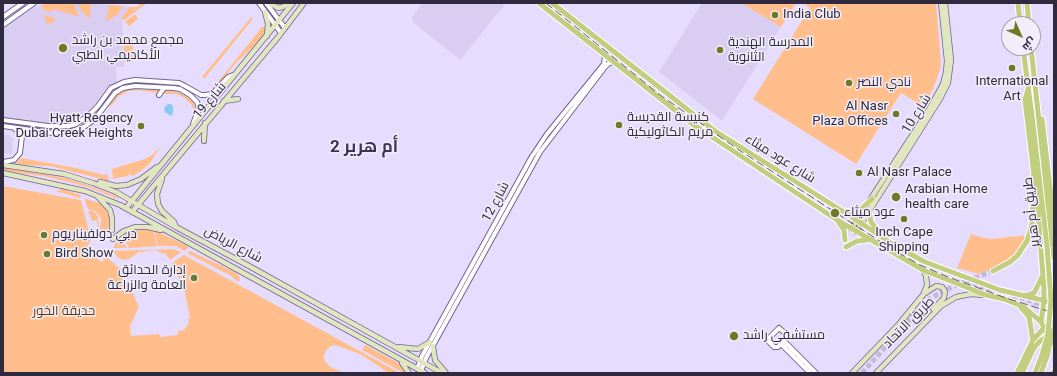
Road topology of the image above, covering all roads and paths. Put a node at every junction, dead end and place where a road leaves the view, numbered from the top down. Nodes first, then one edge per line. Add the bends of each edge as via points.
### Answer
1 (15, 3) edge
2 (23, 3) edge
3 (34, 3) edge
4 (259, 3) edge
5 (268, 3) edge
6 (288, 3) edge
7 (293, 3) edge
8 (304, 3) edge
9 (539, 3) edge
10 (552, 3) edge
11 (941, 3) edge
12 (946, 3) edge
13 (1018, 3) edge
14 (1026, 3) edge
15 (10, 12) junction
16 (265, 12) junction
17 (1019, 16) edge
18 (1028, 16) edge
19 (3, 18) edge
20 (279, 21) junction
21 (3, 25) edge
22 (275, 25) junction
23 (284, 28) junction
24 (281, 33) junction
25 (266, 36) junction
26 (606, 55) junction
27 (1024, 56) edge
28 (1032, 56) edge
29 (614, 62) junction
30 (233, 75) junction
31 (164, 88) junction
32 (1028, 89) junction
33 (159, 94) dead end
34 (238, 99) dead end
35 (1037, 99) junction
36 (224, 101) junction
37 (3, 120) edge
38 (206, 123) junction
39 (193, 124) junction
40 (3, 126) edge
41 (13, 128) junction
42 (204, 141) dead end
43 (1026, 147) dead end
44 (1031, 153) junction
45 (3, 162) edge
46 (3, 165) edge
47 (159, 167) junction
48 (165, 172) junction
49 (3, 173) edge
50 (1034, 175) junction
51 (93, 182) junction
52 (1035, 184) junction
53 (1028, 185) dead end
54 (95, 194) junction
55 (136, 194) junction
56 (125, 196) junction
57 (872, 199) junction
58 (131, 200) junction
59 (142, 200) junction
60 (120, 205) junction
61 (138, 205) junction
62 (507, 206) junction
63 (126, 208) junction
64 (842, 211) junction
65 (869, 211) junction
66 (132, 212) junction
67 (837, 220) junction
68 (859, 222) junction
69 (1054, 222) edge
70 (176, 227) junction
71 (112, 230) dead end
72 (854, 231) junction
73 (170, 233) junction
74 (113, 240) dead end
75 (846, 240) dead end
76 (868, 240) junction
77 (894, 245) junction
78 (1050, 246) junction
79 (846, 247) dead end
80 (1054, 258) edge
81 (923, 270) junction
82 (993, 272) tunnel mouth
83 (1043, 274) junction
84 (923, 295) junction
85 (986, 295) junction
86 (1019, 296) junction
87 (1004, 299) junction
88 (1044, 301) junction
89 (1054, 304) edge
90 (1041, 322) junction
91 (1054, 322) edge
92 (923, 324) junction
93 (1044, 328) junction
94 (1054, 330) edge
95 (1048, 336) junction
96 (1033, 340) junction
97 (782, 342) junction
98 (1054, 343) edge
99 (431, 344) junction
100 (394, 346) junction
101 (1045, 356) junction
102 (396, 357) junction
103 (422, 362) junction
104 (420, 370) edge
105 (409, 373) edge
106 (442, 373) edge
107 (446, 373) edge
108 (810, 373) edge
109 (816, 373) edge
110 (852, 373) edge
111 (876, 373) edge
112 (1017, 373) edge
113 (1022, 373) edge
114 (1035, 373) edge
115 (1041, 373) edge

1 - 15 street
2 - 15 street
3 - 21 street
4 - 16 street
5 - 6 main road via 281,8
5 - 20 street
7 - 20 main road, شارع 19
8 - 23 main road, شارع 19
9 - 26 main road, شارع عود ميثاء
10 - 64 main road, شارع عود ميثاء via 715,131
11 - 57 main road, شارع 10 via 947,61 943,84
12 - 65 main road, شارع 10 via 952,60 948,83
13 - 17 main road
14 - 18 main road
15 - 19 street
16 - 22 street
16 - 25 main road via 268,24
20 - 22 main road, شارع 19
20 - 23 street
22 - 24 street
22 - 25 main road, شارع 19
23 - 24 main road, شارع 19
24 - 36 main road, شارع 19
25 - 30 main road, شارع 19
26 - 29 main road, شارع عود ميثاء
26 - 62 street, شارع 12 via 604,64 542,141
27 - 32 main road, طريق أم هرير
28 - 35 main road, طريق أم هرير
29 - 62 street, شارع 12 via 605,67 546,144
29 - 67 main road, شارع عود ميثاء via 694,124
30 - 37 street via 212,94 204,95 178,83 135,80 124,82 111,88 88,116 69,126
30 - 39 main road, شارع 19
31 - 33 street
31 - 39 street via 180,90 195,100 199,108
31 - 41 street via 123,88 111,96 100,114 91,122 72,132 53,133
32 - 44 main road via 1025,100
32 - 78 main road, طريق أم هرير
34 - 36 main road
35 - 69 main road via 1041,108
35 - 78 main road, طريق أم هرير
36 - 38 main road, شارع 19
38 - 42 main road
38 - 48 main road, شارع 19
39 - 47 main road, شارع 19
40 - 41 street
41 - 45 street via 22,136 20,153 14,160
43 - 44 main road
44 - 50 main road
46 - 51 main road, شارع الرياض via 48,171
47 - 51 main road via 137,182 127,185
47 - 55 main road, شارع 19
48 - 59 main road, شارع 19
48 - 70 main road via 159,185 157,200 162,211
49 - 54 main road, شارع الرياض
50 - 52 main road
50 - 53 main road
51 - 56 main road, شارع الرياض
52 - 82 main road via 1032,224 1027,241 1017,256
52 - 83 main road
54 - 60 main road, شارع الرياض
54 - 71 main road via 110,210
55 - 58 main road, شارع 19
55 - 59 main road via 137,200
56 - 58 main road, شارع الرياض
56 - 60 main road via 125,202
57 - 64 main road via 860,210
57 - 68 main road, شارع 10
58 - 61 main road, شارع الرياض
58 - 63 main road, شارع 19
59 - 61 main road, شارع 19
60 - 63 main road, شارع الرياض
61 - 66 main road, شارع 19
61 - 70 main road, شارع الرياض
62 - 99 street, شارع 12
63 - 66 main road, شارع الرياض
64 - 68 main road, شارع عود ميثاء
65 - 68 main road, شارع 10
65 - 77 main road via 872,225
66 - 73 main road, شارع الرياض
67 - 72 main road, شارع عود ميثاء
67 - 75 main road via 844,230
68 - 72 main road
68 - 77 main road, شارع عود ميثاء
70 - 100 main road, شارع الرياض
72 - 76 main road, شارع عود ميثاء
73 - 74 main road via 140,226 127,229
73 - 102 main road, شارع الرياض
76 - 79 main road via 857,241
76 - 81 main road, شارع عود ميثاء
77 - 86 main road, شارع عود ميثاء via 938,267
78 - 80 main road, طريق أم هرير
78 - 101 main road, طريق أم هرير, bridge via 1051,300
81 - 84 main road, طريق الاتحاد via 927,285
81 - 85 main road, شارع عود ميثاء
83 - 86 main road via 1034,293
83 - 88 main road
84 - 92 main road via 936,286 942,287 945,292 944,298
84 - 110 main road, طريق الاتحاد
85 - 87 main road, شارع عود ميثاء
85 - 92 main road, طريق الاتحاد via 956,297 941,306
86 - 88 main road, شارع عود ميثاء
87 - 90 main road via 1024,306
87 - 96 main road via 1027,314
88 - 89 main road, شارع عود ميثاء
88 - 90 main road
90 - 93 main road
91 - 93 main road
92 - 111 main road, طريق الاتحاد
93 - 95 main road
93 - 96 main road
94 - 95 main road
94 - 101 main road, طريق أم هرير, bridge
95 - 98 main road
95 - 113 main road via 1034,348
96 - 112 main road
97 - 97 street via 787,335 779,328 768,341 774,348
97 - 108 street
97 - 109 street
99 - 100 main road via 418,349
99 - 103 street, شارع 12
99 - 107 main road via 435,360
100 - 103 main road, شارع الرياض
101 - 114 main road, طريق أم هرير
101 - 115 main road, طريق أم هرير
102 - 104 main road, شارع الرياض
102 - 105 main road
103 - 104 main road via 424,369
103 - 104 main road via 417,364
103 - 106 main road, شارع الرياض

